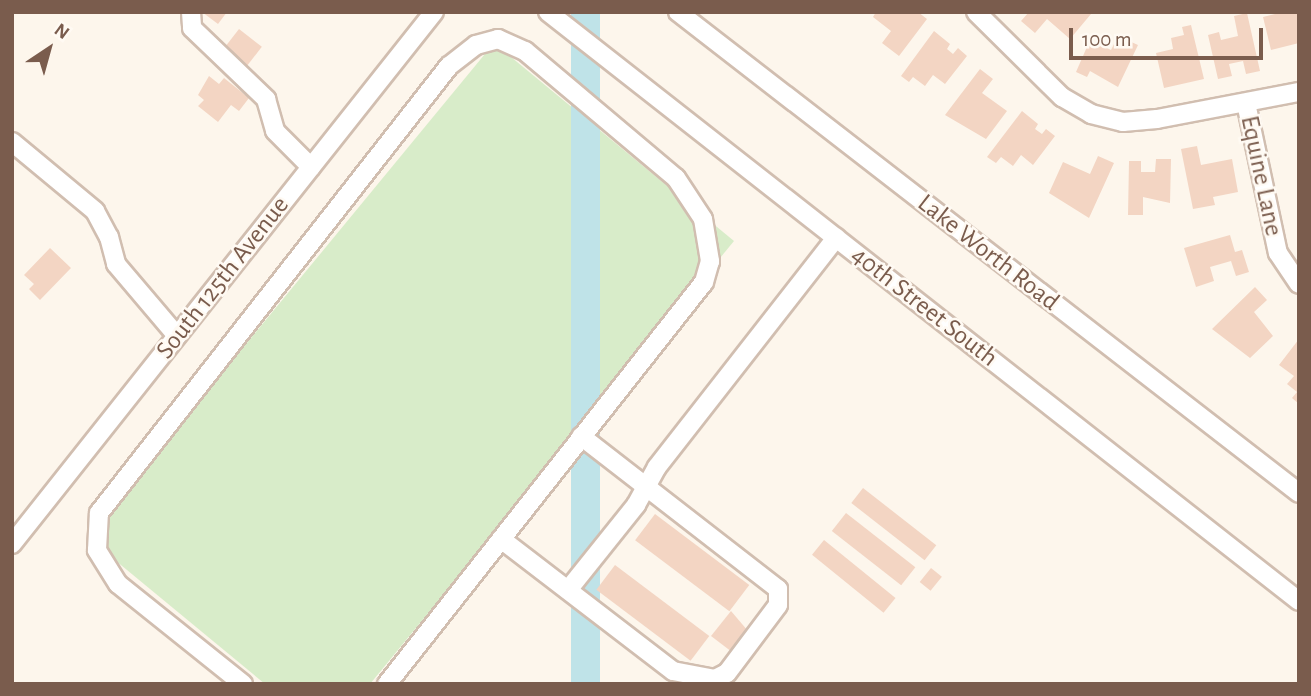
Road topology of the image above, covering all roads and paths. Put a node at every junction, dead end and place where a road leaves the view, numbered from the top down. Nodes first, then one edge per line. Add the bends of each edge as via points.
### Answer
1 (191, 12) edge
2 (434, 12) edge
3 (548, 12) edge
4 (678, 12) edge
5 (976, 12) edge
6 (1299, 92) edge
7 (1246, 103) junction
8 (12, 142) edge
9 (311, 167) junction
10 (836, 238) junction
11 (1299, 284) edge
12 (177, 336) junction
13 (581, 436) junction
14 (646, 486) junction
15 (1299, 493) edge
16 (501, 539) junction
17 (12, 544) edge
18 (568, 590) junction
19 (1299, 601) edge
20 (243, 684) edge
21 (387, 684) edge

1 - 9 street via 192,29 266,99 275,131
2 - 9 street, South 125th Avenue
3 - 10 street, 40th Street South
4 - 15 street, Lake Worth Road
5 - 7 street, Equine Lane via 1062,97 1091,114 1123,122
6 - 7 street, Equine Lane
7 - 11 street, Equine Lane via 1278,253
8 - 12 street via 94,211 109,237 116,264
9 - 12 street, South 125th Avenue
10 - 14 street
10 - 19 street, 40th Street South
12 - 17 street, South 125th Avenue
13 - 14 street
13 - 16 street
13 - 20 street via 704,282 710,261 703,219 677,178 525,51 498,39 476,44 449,65 99,513 97,550 118,584
14 - 18 street
14 - 18 street via 778,589 778,605 727,673 715,679 673,671
16 - 18 street
16 - 21 street

